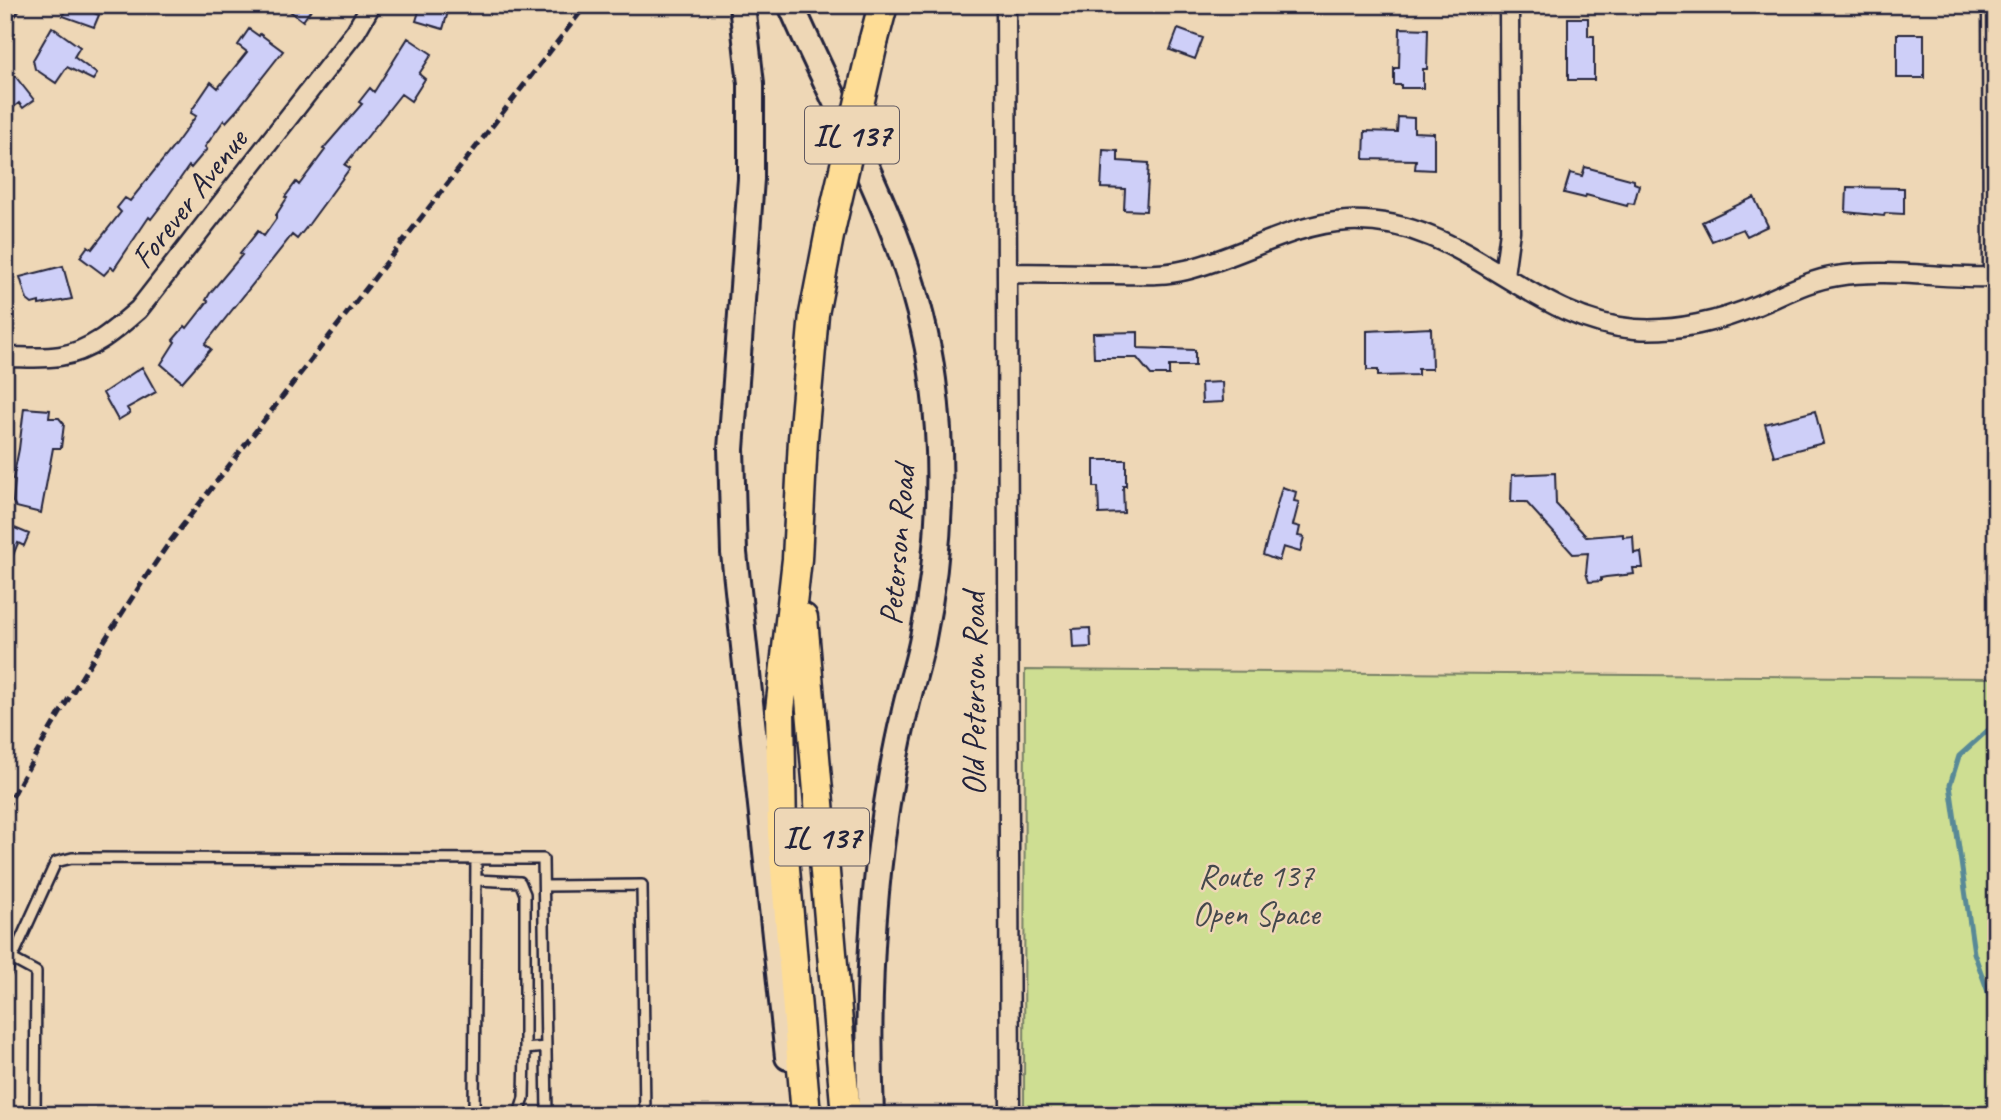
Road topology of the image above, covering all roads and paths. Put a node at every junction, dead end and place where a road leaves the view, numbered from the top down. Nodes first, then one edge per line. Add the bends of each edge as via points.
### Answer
1 (10, 5) edge
2 (371, 5) edge
3 (741, 5) edge
4 (791, 5) edge
5 (883, 5) edge
6 (1006, 5) edge
7 (1509, 5) edge
8 (1992, 5) edge
9 (5, 13) edge
10 (1007, 273) junction
11 (1504, 275) junction
12 (1994, 277) edge
13 (5, 357) edge
14 (797, 559) junction
15 (476, 859) junction
16 (476, 880) junction
17 (544, 886) junction
18 (12, 959) junction
19 (5, 974) edge
20 (546, 1047) junction
21 (525, 1049) junction
22 (35, 1115) edge
23 (474, 1115) edge
24 (519, 1115) edge
25 (547, 1115) edge
26 (645, 1115) edge
27 (795, 1115) edge
28 (806, 1115) edge
29 (846, 1115) edge
30 (871, 1115) edge
31 (1010, 1115) edge

1 - 9 street
2 - 13 street, Forever Avenue via 356,31 139,309 84,349 60,356
3 - 27 main road via 751,84 751,179 731,449 734,553
4 - 30 main road, Peterson Road via 898,244 920,315 939,440 940,513 934,564 876,884
5 - 14 main road, IL 137, bridge via 814,314
6 - 10 street
7 - 11 street via 1510,231
8 - 12 street
10 - 11 street via 1184,271 1302,229 1346,221 1385,222 1420,230
10 - 31 street, Old Peterson Road
11 - 12 street via 1567,313 1635,329 1702,323 1836,276
14 - 28 main road, IL 137 via 780,710 782,833
14 - 29 main road, IL 137
15 - 16 lane
15 - 17 lane via 543,859
15 - 18 lane via 72,858 56,862
16 - 21 lane via 520,881 525,894
16 - 23 lane
17 - 20 lane
17 - 26 lane via 642,885
18 - 19 lane
18 - 22 lane via 36,972
20 - 21 lane
20 - 25 lane
21 - 24 lane

